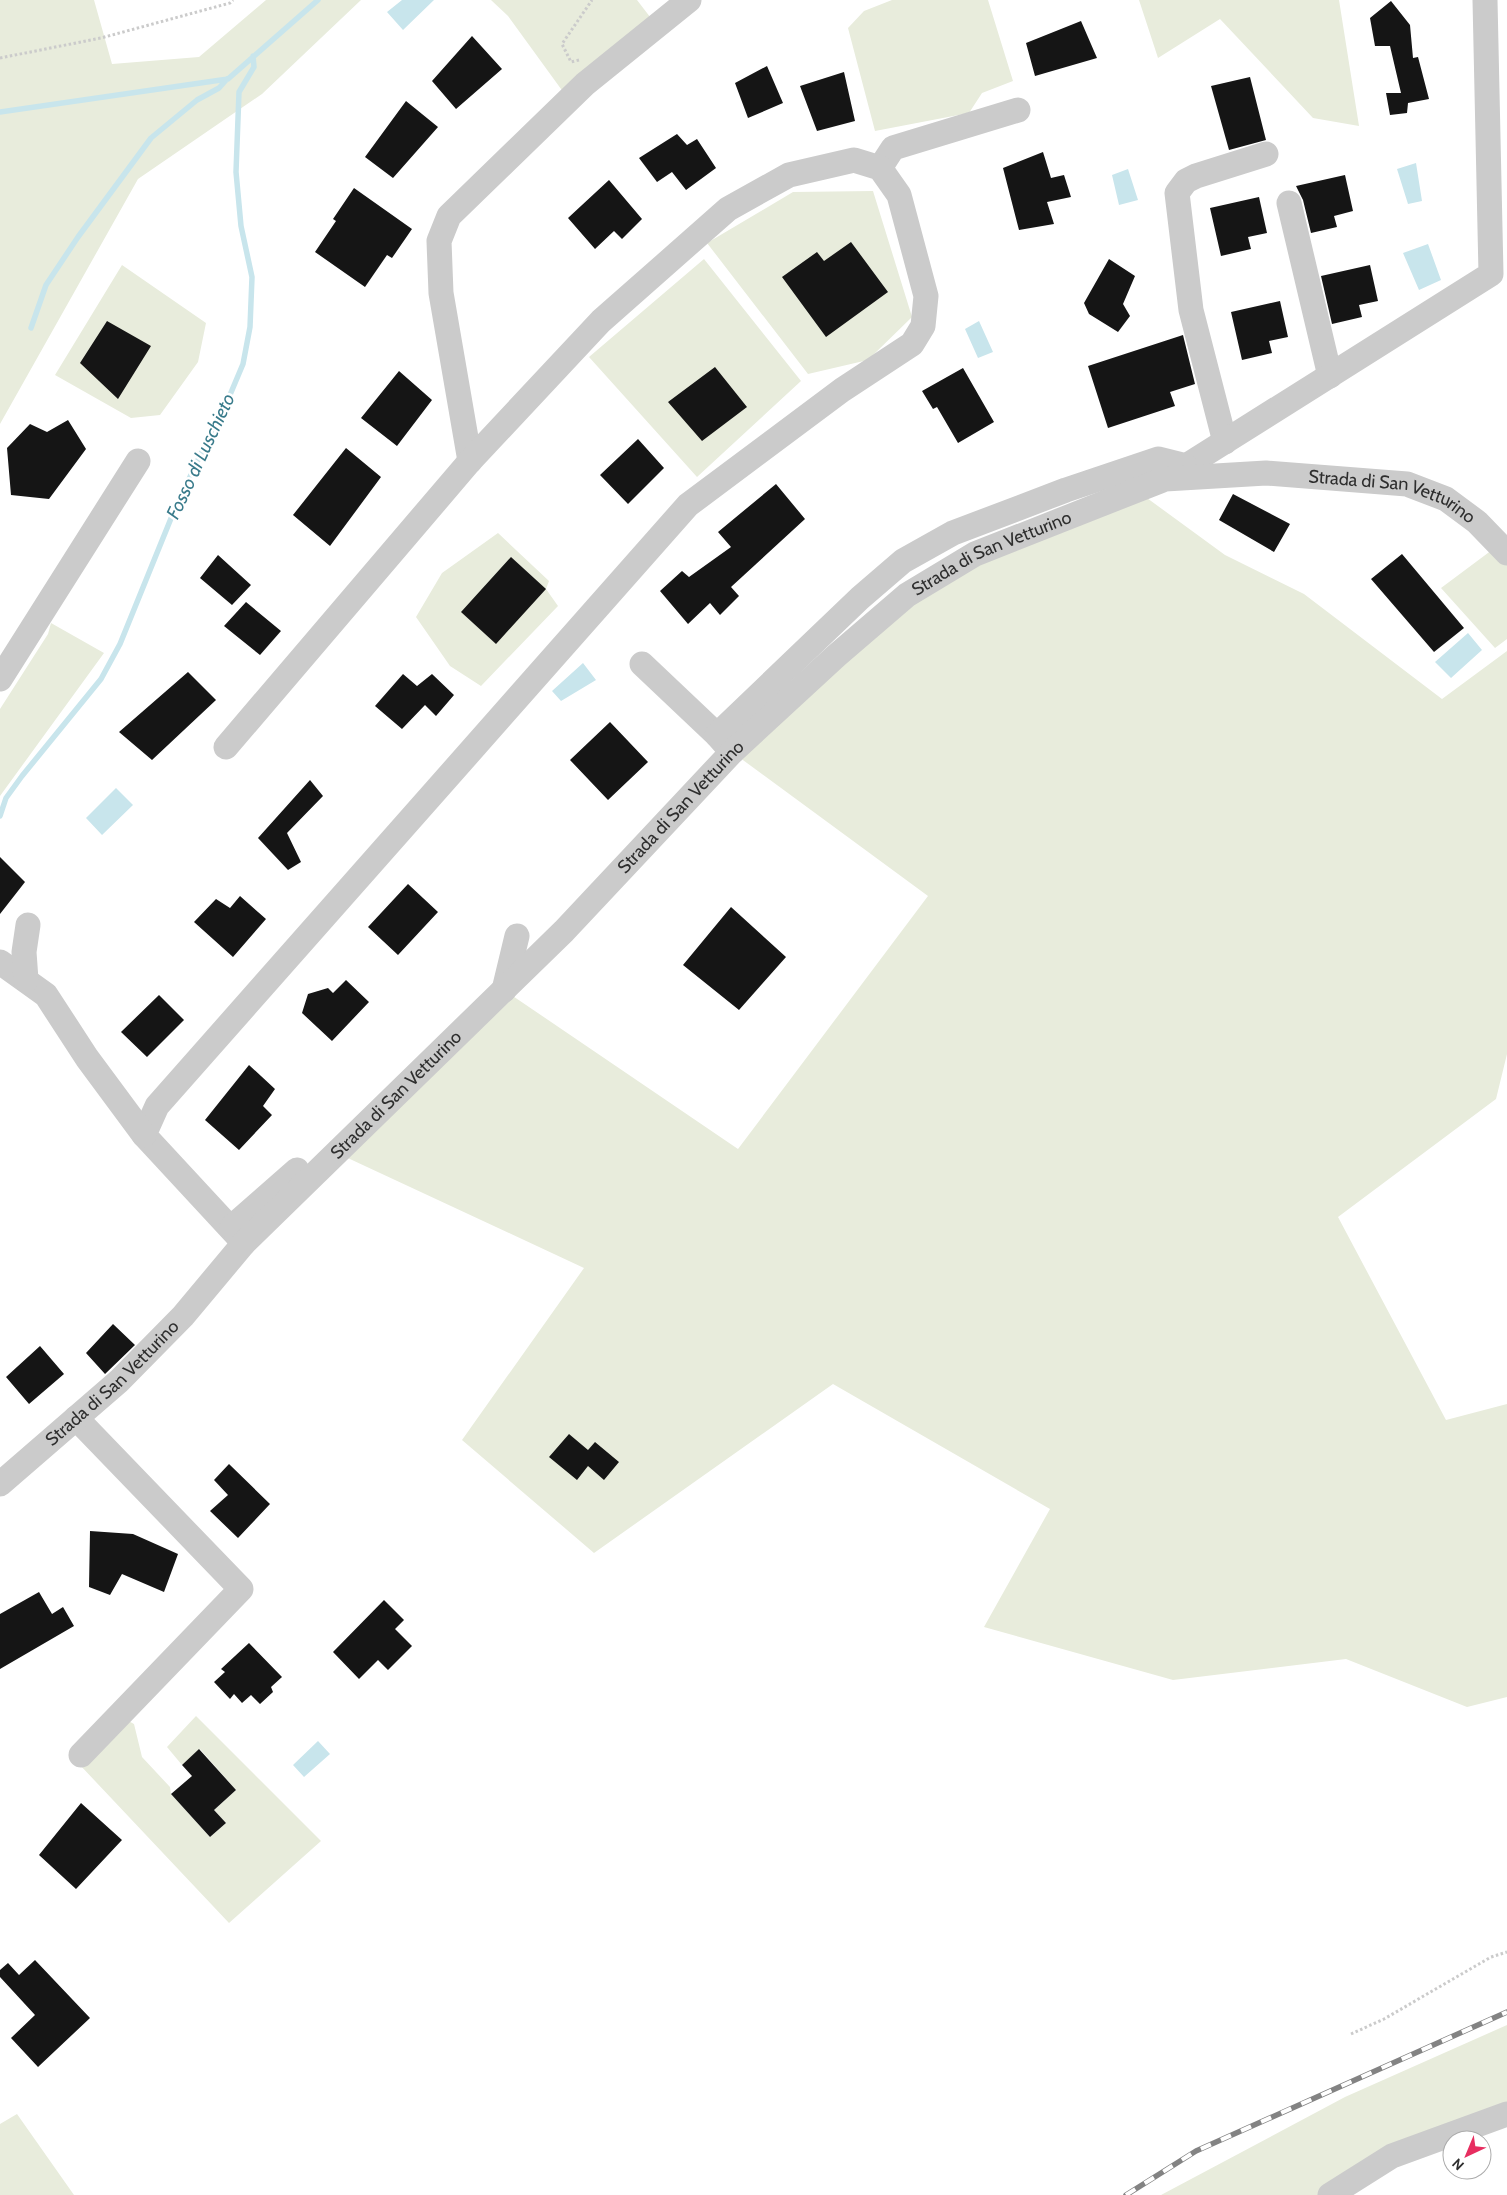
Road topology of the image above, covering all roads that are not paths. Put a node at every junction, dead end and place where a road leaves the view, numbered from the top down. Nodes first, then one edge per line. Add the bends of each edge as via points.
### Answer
1 (689, 0) edge
2 (1486, 0) edge
3 (1018, 110) dead end
4 (1266, 154) dead end
5 (880, 168) junction
6 (1289, 203) dead end
7 (1330, 376) junction
8 (1225, 442) junction
9 (138, 461) dead end
10 (470, 461) junction
11 (1175, 473) junction
12 (1505, 546) edge
13 (642, 664) dead end
14 (0, 679) edge
15 (725, 744) junction
16 (226, 747) dead end
17 (28, 925) dead end
18 (517, 936) dead end
19 (0, 962) edge
20 (26, 980) junction
21 (504, 990) junction
22 (144, 1135) junction
23 (238, 1235) junction
24 (76, 1418) junction
25 (0, 1484) edge
26 (81, 1755) dead end
27 (1507, 2114) edge
28 (1330, 2195) edge

1 - 10 street via 586,84 449,216 439,241 441,292
2 - 7 street via 1491,274
3 - 5 street via 892,148
4 - 8 street via 1196,176 1186,181 1177,193 1191,310
5 - 10 street via 854,160 789,174 728,209 601,322
5 - 22 street via 899,195 926,296 923,326 912,344 842,390 688,505 157,1106
6 - 7 street
7 - 8 street
8 - 11 street
9 - 14 street
10 - 16 street
11 - 12 street, Strada di San Vetturino via 1266,473 1407,484 1446,499
11 - 15 street, Strada di San Vetturino via 975,554 907,595
13 - 15 street
15 - 21 street, Strada di San Vetturino via 564,931
17 - 20 street via 24,952
18 - 21 street
19 - 20 street
20 - 22 street via 46,995 87,1058
21 - 23 street, Strada di San Vetturino
22 - 23 street
23 - 24 street, Strada di San Vetturino via 182,1316 119,1381
24 - 25 street, Strada di San Vetturino
24 - 26 street via 241,1589
27 - 28 street via 1392,2156

